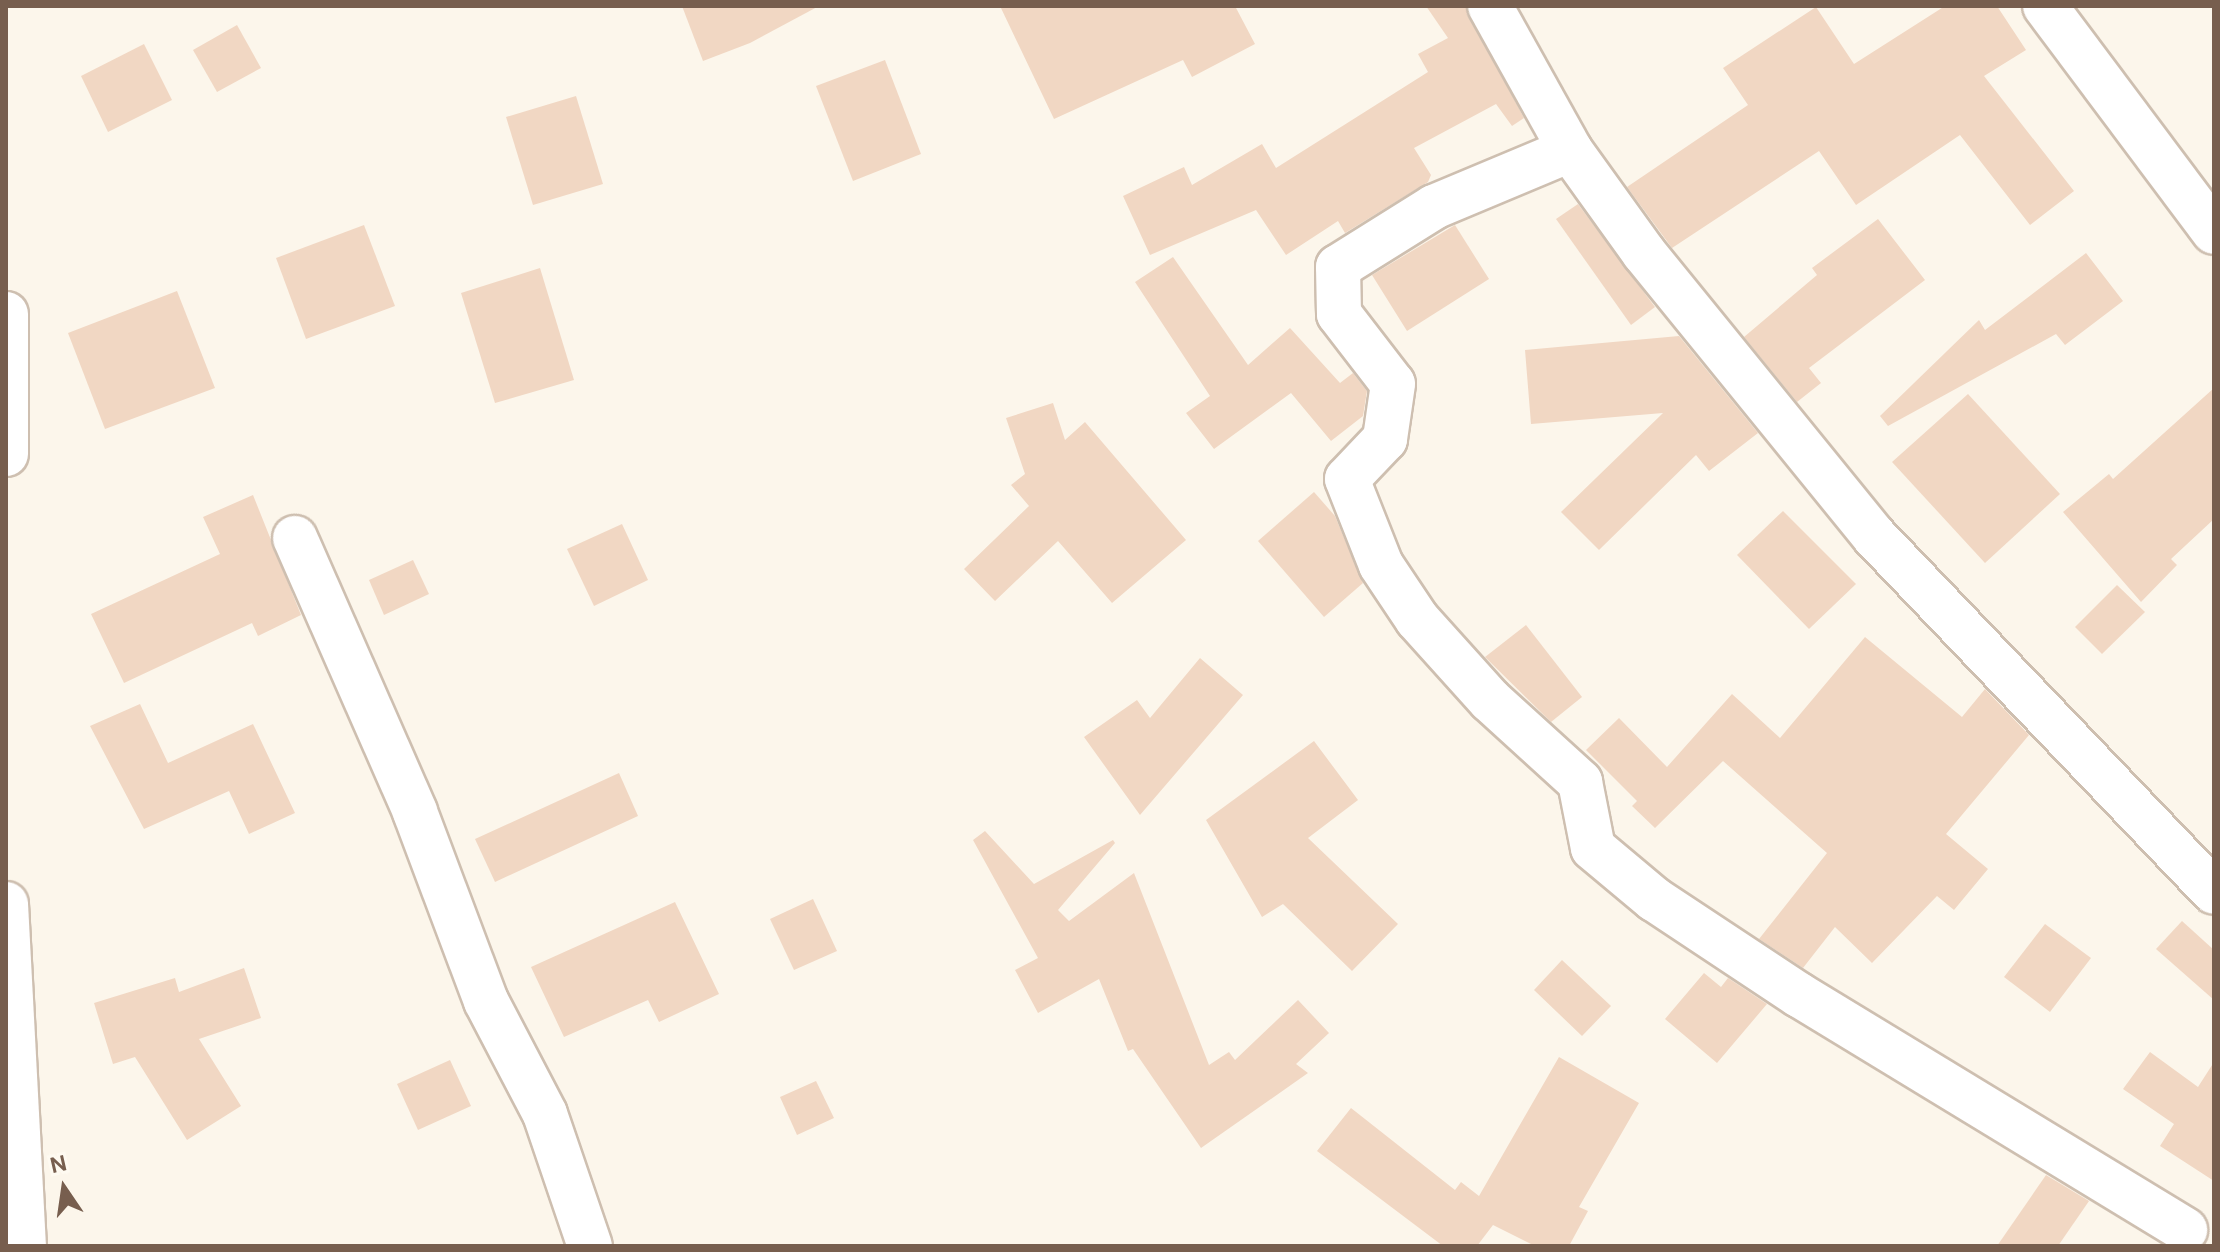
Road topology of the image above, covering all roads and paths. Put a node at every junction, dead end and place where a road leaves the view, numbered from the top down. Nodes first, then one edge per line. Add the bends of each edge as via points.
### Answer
1 (1490, 6) edge
2 (2045, 6) edge
3 (1570, 150) junction
4 (2214, 232) edge
5 (6, 314) edge
6 (6, 323) edge
7 (6, 454) edge
8 (295, 538) dead end
9 (2214, 892) edge
10 (6, 904) edge
11 (14, 1154) edge
12 (2185, 1230) dead end
13 (24, 1246) edge
14 (590, 1246) edge

1 - 3 street
2 - 4 street
3 - 9 street via 1644,253 1874,536
3 - 12 street via 1434,207 1338,267 1339,314 1393,384 1385,439 1347,479 1381,565 1417,619 1490,700 1580,782 1593,848 1654,899 1799,995
5 - 6 street
6 - 7 street
8 - 14 street via 415,812 486,1001 545,1114
10 - 11 street
11 - 13 street

